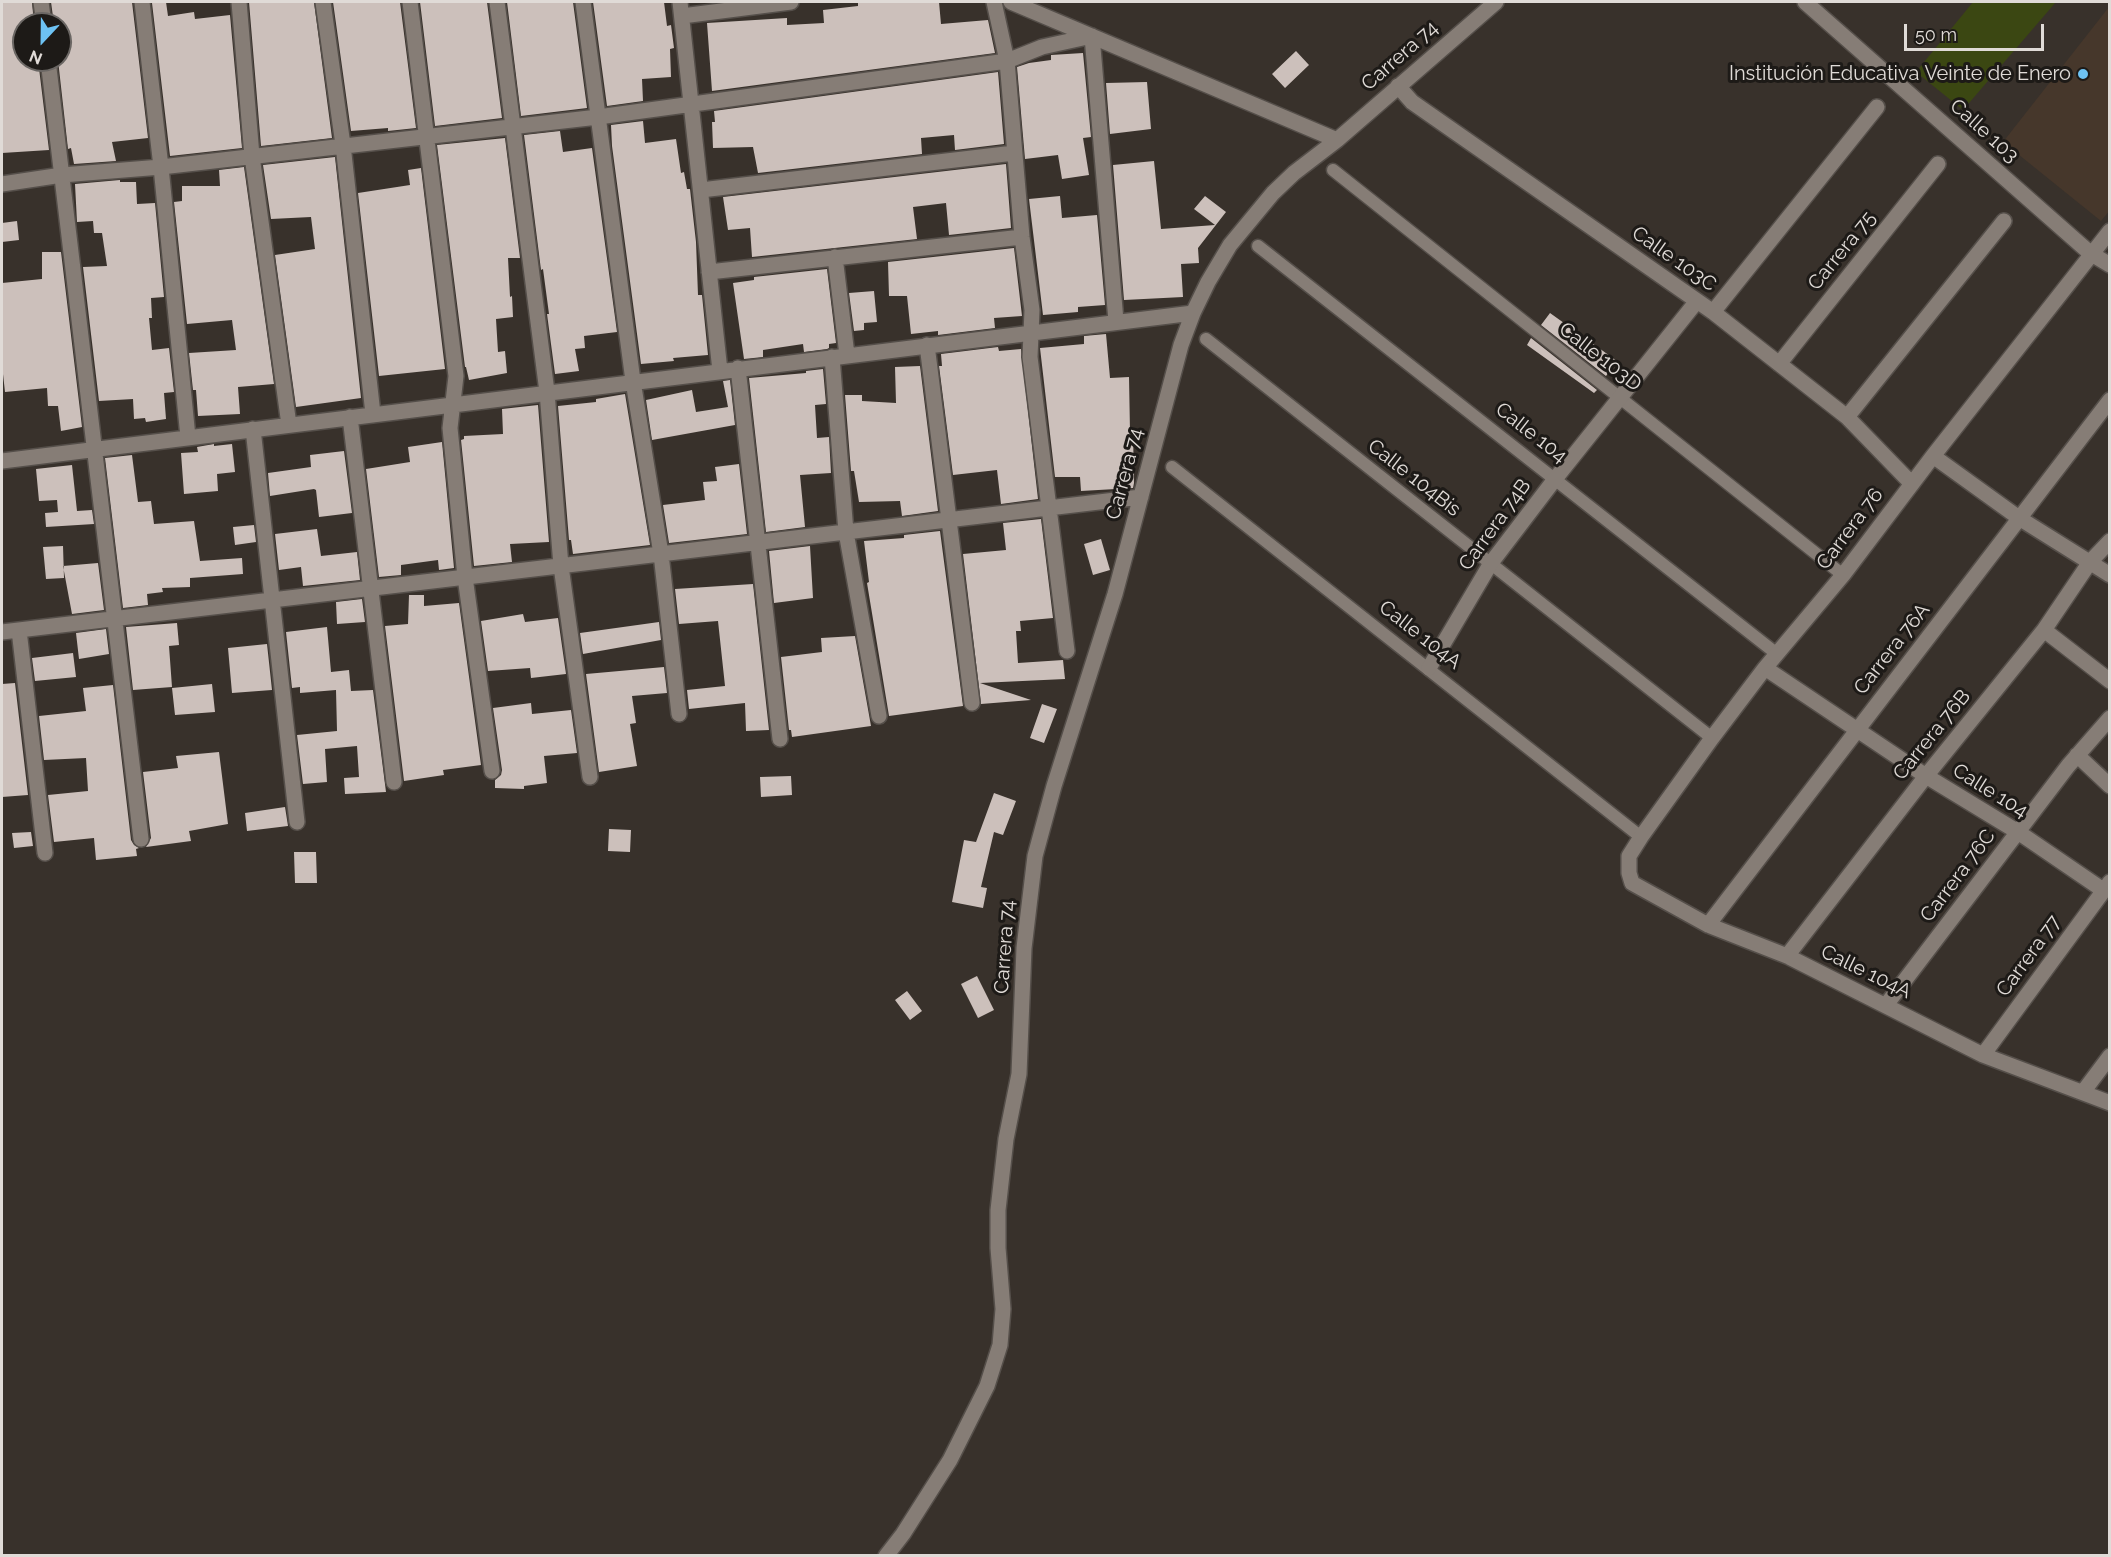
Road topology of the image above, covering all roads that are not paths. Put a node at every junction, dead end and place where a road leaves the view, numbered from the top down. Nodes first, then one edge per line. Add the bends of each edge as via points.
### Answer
1 (142, 2) edge
2 (238, 2) edge
3 (322, 2) edge
4 (410, 2) edge
5 (497, 2) edge
6 (584, 2) edge
7 (791, 2) edge
8 (994, 2) edge
9 (1011, 2) edge
10 (1496, 2) edge
11 (1805, 2) edge
12 (681, 9) edge
13 (1092, 36) junction
14 (1007, 61) junction
15 (49, 72) edge
16 (1398, 86) junction
17 (691, 103) junction
18 (1877, 107) dead end
19 (598, 117) junction
20 (512, 128) junction
21 (425, 136) junction
22 (1336, 140) junction
23 (343, 145) junction
24 (1014, 153) junction
25 (252, 156) junction
26 (1938, 164) dead end
27 (161, 167) junction
28 (1333, 171) dead end
29 (62, 175) junction
30 (2, 184) edge
31 (700, 190) junction
32 (2004, 221) dead end
33 (2109, 231) edge
34 (1022, 237) junction
35 (1258, 246) dead end
36 (2090, 253) junction
37 (835, 257) junction
38 (2109, 265) edge
39 (709, 273) junction
40 (1697, 301) junction
41 (1713, 312) junction
42 (1193, 313) junction
43 (1116, 321) junction
44 (1030, 332) junction
45 (1206, 339) dead end
46 (927, 345) junction
47 (840, 356) junction
48 (1779, 364) junction
49 (738, 368) junction
50 (720, 371) junction
51 (633, 381) junction
52 (547, 392) junction
53 (1621, 398) junction
54 (2109, 399) edge
55 (452, 404) junction
56 (373, 414) junction
57 (350, 417) junction
58 (1847, 417) junction
59 (290, 425) junction
60 (253, 429) junction
61 (188, 437) junction
62 (94, 449) junction
63 (1933, 456) junction
64 (2, 457) edge
65 (1172, 467) dead end
66 (1555, 479) junction
67 (1912, 484) junction
68 (1141, 497) junction
69 (1048, 508) junction
70 (2019, 518) junction
71 (949, 520) junction
72 (846, 532) junction
73 (2109, 541) edge
74 (758, 543) junction
75 (661, 554) junction
76 (2090, 562) junction
77 (1491, 563) junction
78 (561, 566) junction
79 (1843, 575) junction
80 (2109, 575) edge
81 (465, 577) junction
82 (371, 588) junction
83 (272, 600) junction
84 (115, 618) junction
85 (19, 630) junction
86 (2044, 630) junction
87 (2, 632) edge
88 (1066, 651) dead end
89 (1777, 654) junction
90 (1429, 668) junction
91 (1765, 668) junction
92 (2109, 681) edge
93 (972, 703) dead end
94 (679, 714) dead end
95 (879, 716) dead end
96 (2109, 718) edge
97 (1857, 728) junction
98 (1712, 738) junction
99 (780, 739) dead end
100 (2077, 755) junction
101 (492, 771) dead end
102 (1926, 776) junction
103 (590, 777) dead end
104 (394, 782) dead end
105 (2109, 786) edge
106 (297, 822) dead end
107 (2018, 832) junction
108 (1641, 837) junction
109 (141, 839) dead end
110 (45, 853) dead end
111 (1629, 856) joint
112 (2106, 886) edge
113 (1708, 925) junction
114 (1787, 956) junction
115 (1886, 1005) junction
116 (1983, 1055) junction
117 (2109, 1056) edge
118 (2083, 1092) junction
119 (2109, 1102) edge
120 (886, 1556) edge

1 - 27 street
2 - 25 street
3 - 23 street
4 - 21 street
5 - 20 street
6 - 19 street
7 - 12 street
8 - 14 street
9 - 13 street
10 - 16 street, Carrera 74
11 - 36 street, Calle 103
12 - 17 street
13 - 14 street via 1042,47
13 - 22 street
13 - 43 street
14 - 17 street
14 - 24 street
15 - 29 street
16 - 22 street, Carrera 74
16 - 40 street, Calle 103C via 1412,102
17 - 19 street
17 - 31 street
18 - 41 street
19 - 20 street
19 - 51 street
20 - 21 street
20 - 52 street
21 - 23 street
21 - 55 street via 456,376
22 - 42 street, Carrera 74 via 1294,172 1244,225
23 - 25 street
23 - 56 street
24 - 31 street
24 - 34 street
25 - 27 street
25 - 59 street
26 - 48 street, Carrera 75
27 - 29 street
27 - 61 street
28 - 53 street, Calle 103D
29 - 30 street
29 - 62 street
31 - 39 street
32 - 58 street
33 - 36 street, Carrera 76
34 - 37 street
34 - 44 street via 1032,309
35 - 66 street, Calle 104
36 - 38 street, Calle 103
36 - 63 street, Carrera 76
37 - 39 street
37 - 47 street
39 - 50 street
40 - 41 street, Calle 103C
40 - 53 street, Carrera 74B
41 - 48 street, Calle 103C
42 - 43 street
42 - 68 street, Carrera 74
43 - 44 street
44 - 46 street
44 - 69 street
45 - 77 street, Calle 104Bis
46 - 47 street
46 - 71 street
47 - 49 street
47 - 72 street
48 - 58 street, Calle 103C
49 - 50 street
49 - 74 street
50 - 51 street
51 - 52 street
51 - 75 street
52 - 55 street
52 - 78 street
53 - 66 street, Carrera 74B
53 - 79 street, Calle 103D
54 - 70 street, Carrera 76A
55 - 56 street
55 - 81 street via 450,428
56 - 57 street
57 - 59 street
57 - 82 street
58 - 67 street, Calle 103C
59 - 60 street
60 - 61 street
60 - 83 street
61 - 62 street
62 - 64 street
62 - 84 street
63 - 67 street, Carrera 76
63 - 70 street
65 - 90 street, Calle 104A
66 - 77 street, Carrera 74B
66 - 89 street, Calle 104
67 - 79 street, Carrera 76
68 - 69 street
68 - 120 street, Carrera 74 via 1116,594 1035,856 1024,948 1019,1074 998,1210 1003,1309 1000,1345 987,1386 950,1460
69 - 71 street
69 - 88 street
70 - 76 street
70 - 97 street, Carrera 76A
71 - 72 street
71 - 93 street
72 - 74 street
72 - 95 street
73 - 76 street, Carrera 76B
74 - 75 street
74 - 99 street
75 - 78 street
75 - 94 street
76 - 80 street
76 - 86 street, Carrera 76B
77 - 90 street, Carrera 74B
77 - 98 street, Calle 104Bis
78 - 81 street
78 - 103 street
79 - 89 street, Carrera 76
81 - 82 street
81 - 101 street
82 - 83 street
82 - 104 street
83 - 84 street
83 - 106 street
84 - 85 street
84 - 109 street
85 - 87 street
85 - 110 street
86 - 92 street
86 - 102 street, Carrera 76B
89 - 91 street, Carrera 76
90 - 108 street, Calle 104A
91 - 97 street, Calle 104
91 - 98 street, Carrera 76
96 - 100 street, Carrera 76C
97 - 102 street, Calle 104
97 - 113 street, Carrera 76A
98 - 108 street, Carrera 76
100 - 105 street
100 - 107 street, Carrera 76C
102 - 107 street, Calle 104
102 - 114 street, Carrera 76B
107 - 112 street, Calle 104
107 - 115 street, Carrera 76C
108 - 111 street, Carrera 76
111 - 113 street, Calle 104A via 1632,883
112 - 116 street, Carrera 77
113 - 114 street, Calle 104A
114 - 115 street, Calle 104A
115 - 116 street, Calle 104A
116 - 118 street, Calle 104A
117 - 118 street
118 - 119 street, Calle 104A

